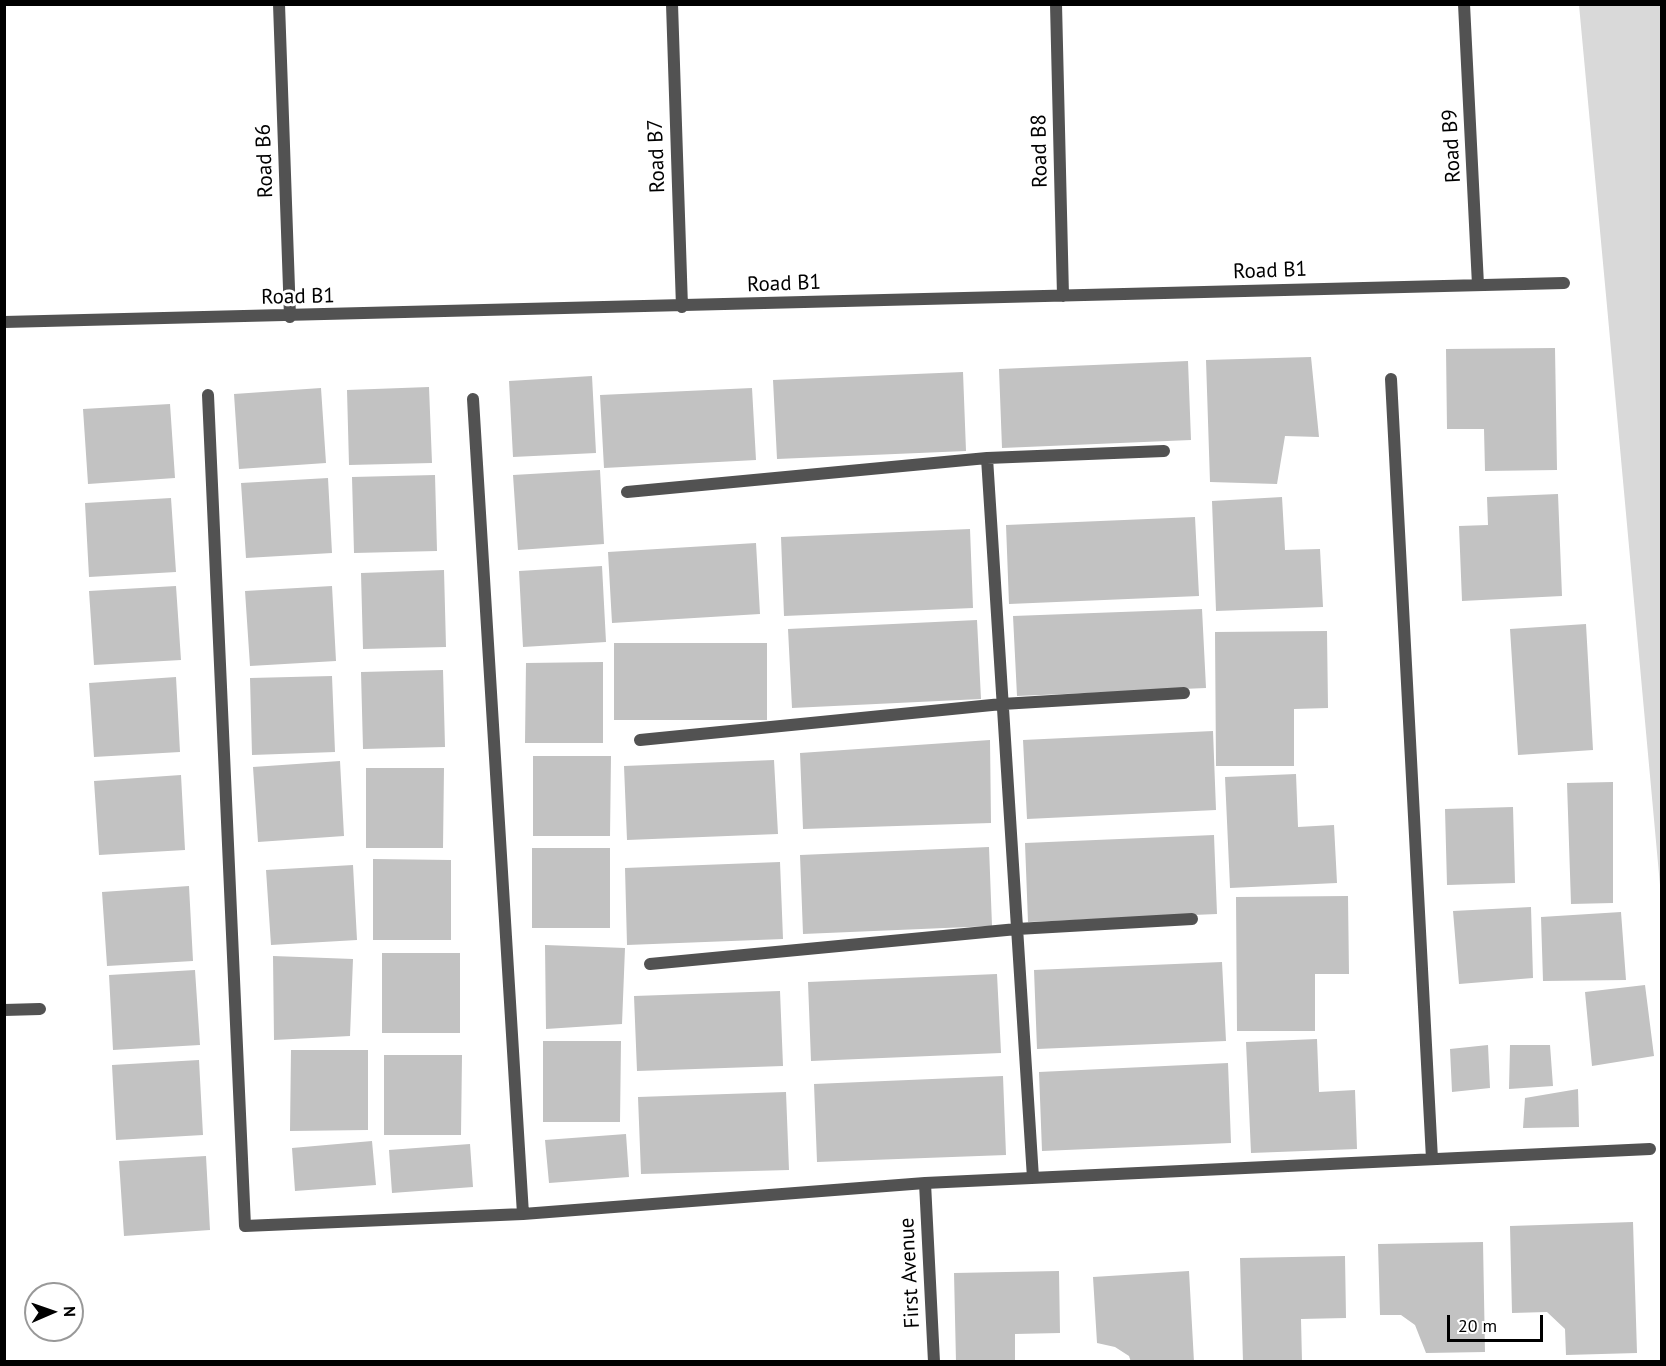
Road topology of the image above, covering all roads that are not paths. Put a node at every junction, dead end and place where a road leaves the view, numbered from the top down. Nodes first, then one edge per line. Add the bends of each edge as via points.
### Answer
1 (279, 4) edge
2 (672, 4) edge
3 (1056, 4) edge
4 (1464, 4) edge
5 (1564, 283) dead end
6 (1478, 285) junction
7 (1063, 296) junction
8 (682, 307) junction
9 (290, 317) junction
10 (4, 322) edge
11 (1391, 380) dead end
12 (208, 395) dead end
13 (473, 399) dead end
14 (1164, 451) dead end
15 (987, 459) junction
16 (627, 492) dead end
17 (1184, 693) dead end
18 (1002, 705) junction
19 (640, 740) dead end
20 (1192, 919) dead end
21 (1017, 929) junction
22 (650, 964) dead end
23 (40, 1009) dead end
24 (4, 1010) edge
25 (1650, 1149) dead end
26 (1432, 1159) junction
27 (1033, 1178) junction
28 (925, 1183) junction
29 (523, 1214) junction
30 (934, 1362) edge

1 - 9 street, Road B6
2 - 8 street, Road B7
3 - 7 street, Road B8
4 - 6 street, Road B9
5 - 6 street, Road B1
6 - 7 street, Road B1
7 - 8 street, Road B1
8 - 9 street, Road B1
9 - 10 street, Road B1
11 - 26 street
12 - 29 street via 245,1226
13 - 29 street
14 - 15 street
15 - 16 street
15 - 18 street
17 - 18 street
18 - 19 street
18 - 21 street
20 - 21 street
21 - 22 street
21 - 27 street
23 - 24 street
25 - 26 street
26 - 27 street
27 - 28 street
28 - 29 street
28 - 30 street, First Avenue

